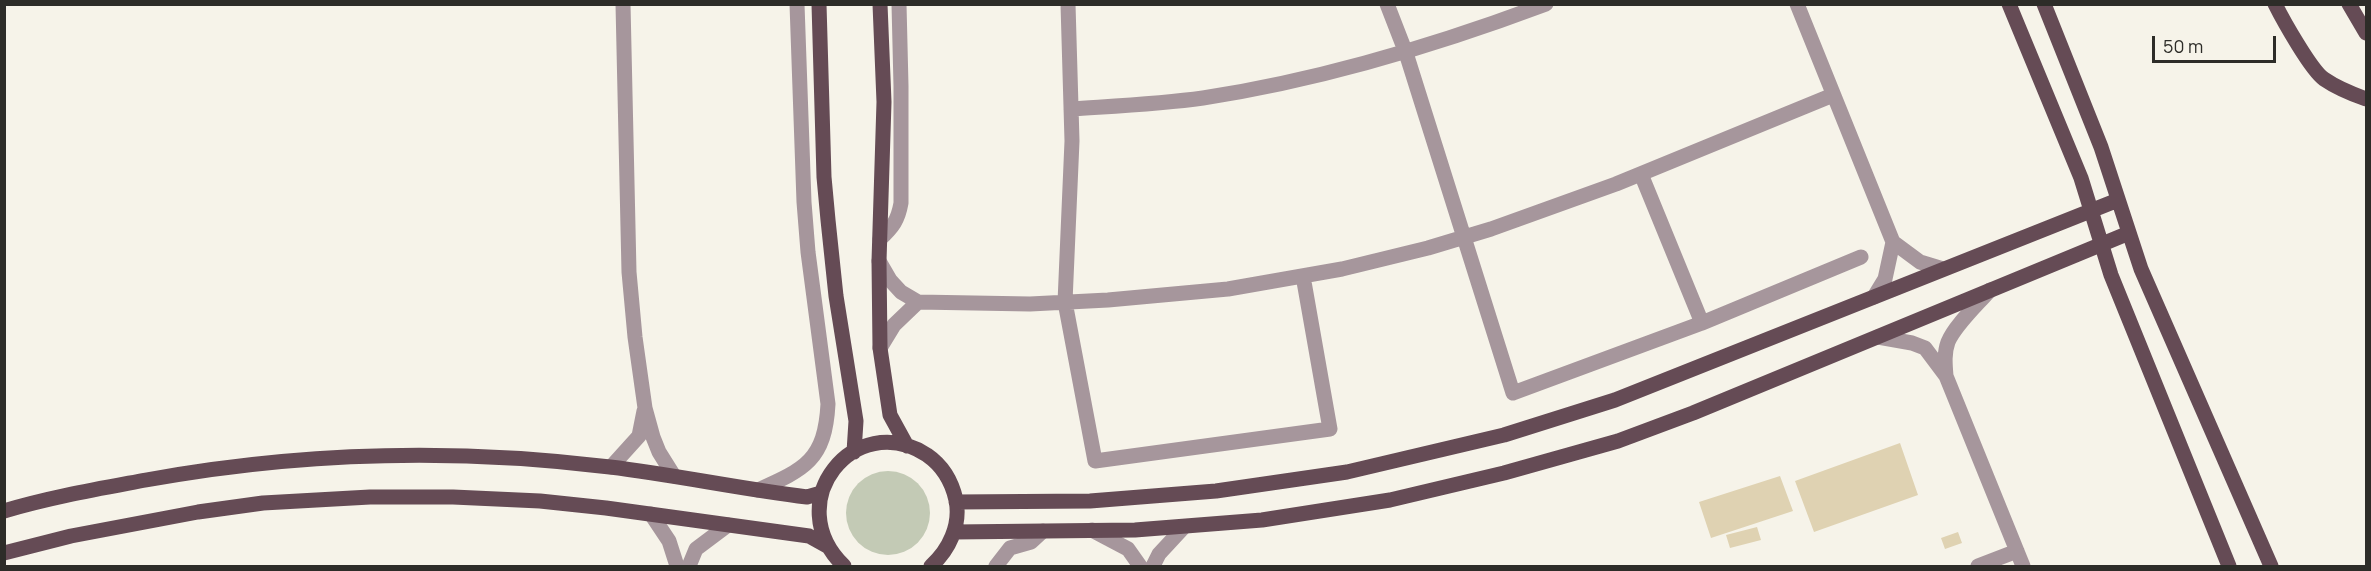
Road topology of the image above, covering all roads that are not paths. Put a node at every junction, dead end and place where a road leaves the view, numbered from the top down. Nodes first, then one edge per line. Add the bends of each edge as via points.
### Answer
1 (623, 4) edge
2 (797, 4) edge
3 (819, 4) edge
4 (880, 4) edge
5 (899, 4) edge
6 (1068, 4) edge
7 (1387, 4) edge
8 (1546, 4) edge
9 (1797, 4) edge
10 (2009, 4) edge
11 (2044, 4) edge
12 (2275, 4) edge
13 (2349, 4) edge
14 (2367, 33) edge
15 (1406, 53) junction
16 (1833, 95) junction
17 (2367, 99) edge
18 (1071, 109) junction
19 (1641, 174) junction
20 (2118, 200) junction
21 (2091, 211) junction
22 (2129, 233) junction
23 (1464, 237) junction
24 (880, 239) junction
25 (1893, 242) junction
26 (2101, 245) junction
27 (1861, 257) dead end
28 (879, 261) junction
29 (1943, 269) junction
30 (1303, 276) junction
31 (1990, 290) junction
32 (1874, 297) junction
33 (918, 302) junction
34 (1065, 302) junction
35 (1702, 323) junction
36 (1878, 337) junction
37 (880, 348) junction
38 (1946, 376) junction
39 (645, 408) junction
40 (907, 446) junction
41 (854, 452) junction
42 (611, 467) junction
43 (674, 476) junction
44 (758, 490) junction
45 (821, 493) junction
46 (956, 502) junction
47 (4, 511) edge
48 (651, 514) junction
49 (728, 525) junction
50 (1184, 527) junction
51 (1092, 530) junction
52 (1042, 531) junction
53 (954, 532) junction
54 (827, 546) junction
55 (2017, 551) junction
56 (4, 553) edge
57 (681, 564) edge
58 (844, 567) edge
59 (932, 567) edge
60 (996, 567) edge
61 (1140, 567) edge
62 (1153, 567) edge
63 (1978, 567) edge
64 (2023, 567) edge
65 (2229, 567) edge
66 (2271, 567) edge

1 - 39 street via 629,272
2 - 44 street via 803,192 827,422 815,455 800,470
3 - 41 main road via 824,177 836,296 856,421
4 - 24 main road via 884,102
5 - 24 street via 901,203 894,226
6 - 18 street
7 - 15 street
8 - 15 street
9 - 16 street
10 - 21 main road
11 - 20 main road
12 - 17 main road via 2284,24 2322,78
13 - 14 main road
15 - 18 street via 1303,80 1201,98
15 - 23 street
16 - 19 street
16 - 25 street
18 - 34 street
19 - 23 street
19 - 35 street
20 - 21 main road
20 - 22 main road
21 - 26 main road
21 - 29 main road
22 - 26 main road
22 - 66 main road via 2141,269
23 - 30 street
23 - 35 street via 1513,393
24 - 28 main road
25 - 29 street via 1920,262
25 - 32 street via 1885,279
26 - 31 main road
26 - 65 main road
27 - 35 street
28 - 33 street via 896,286
28 - 37 main road
29 - 32 main road
30 - 34 street via 1228,289
30 - 34 street via 1330,429 1095,461
31 - 36 main road
31 - 38 street via 1948,342
32 - 46 main road via 1615,399 1504,435 1347,472 1216,491 1090,501
33 - 34 street
33 - 37 street via 903,314
36 - 38 street via 1924,348
36 - 50 main road via 1693,413 1561,458 1390,500 1262,520
37 - 40 main road via 890,415
38 - 55 street
39 - 42 street via 639,436
39 - 43 street via 659,452
40 - 41 main road via 880,443
40 - 46 main road via 925,454 941,468
41 - 45 main road via 834,469
42 - 43 main road
42 - 47 main road via 444,455 302,459 170,475
43 - 44 main road
44 - 45 main road via 807,497
45 - 54 main road via 819,520
46 - 53 main road
48 - 49 main road
48 - 56 main road via 564,503 475,498 304,500 198,512
48 - 57 street
49 - 54 main road via 809,536
49 - 57 street
50 - 51 main road
50 - 62 street via 1159,554
51 - 52 main road
51 - 61 street via 1128,549
52 - 53 main road
52 - 60 street via 1031,542 1010,548
53 - 59 main road
54 - 58 main road
55 - 63 street
55 - 64 street

